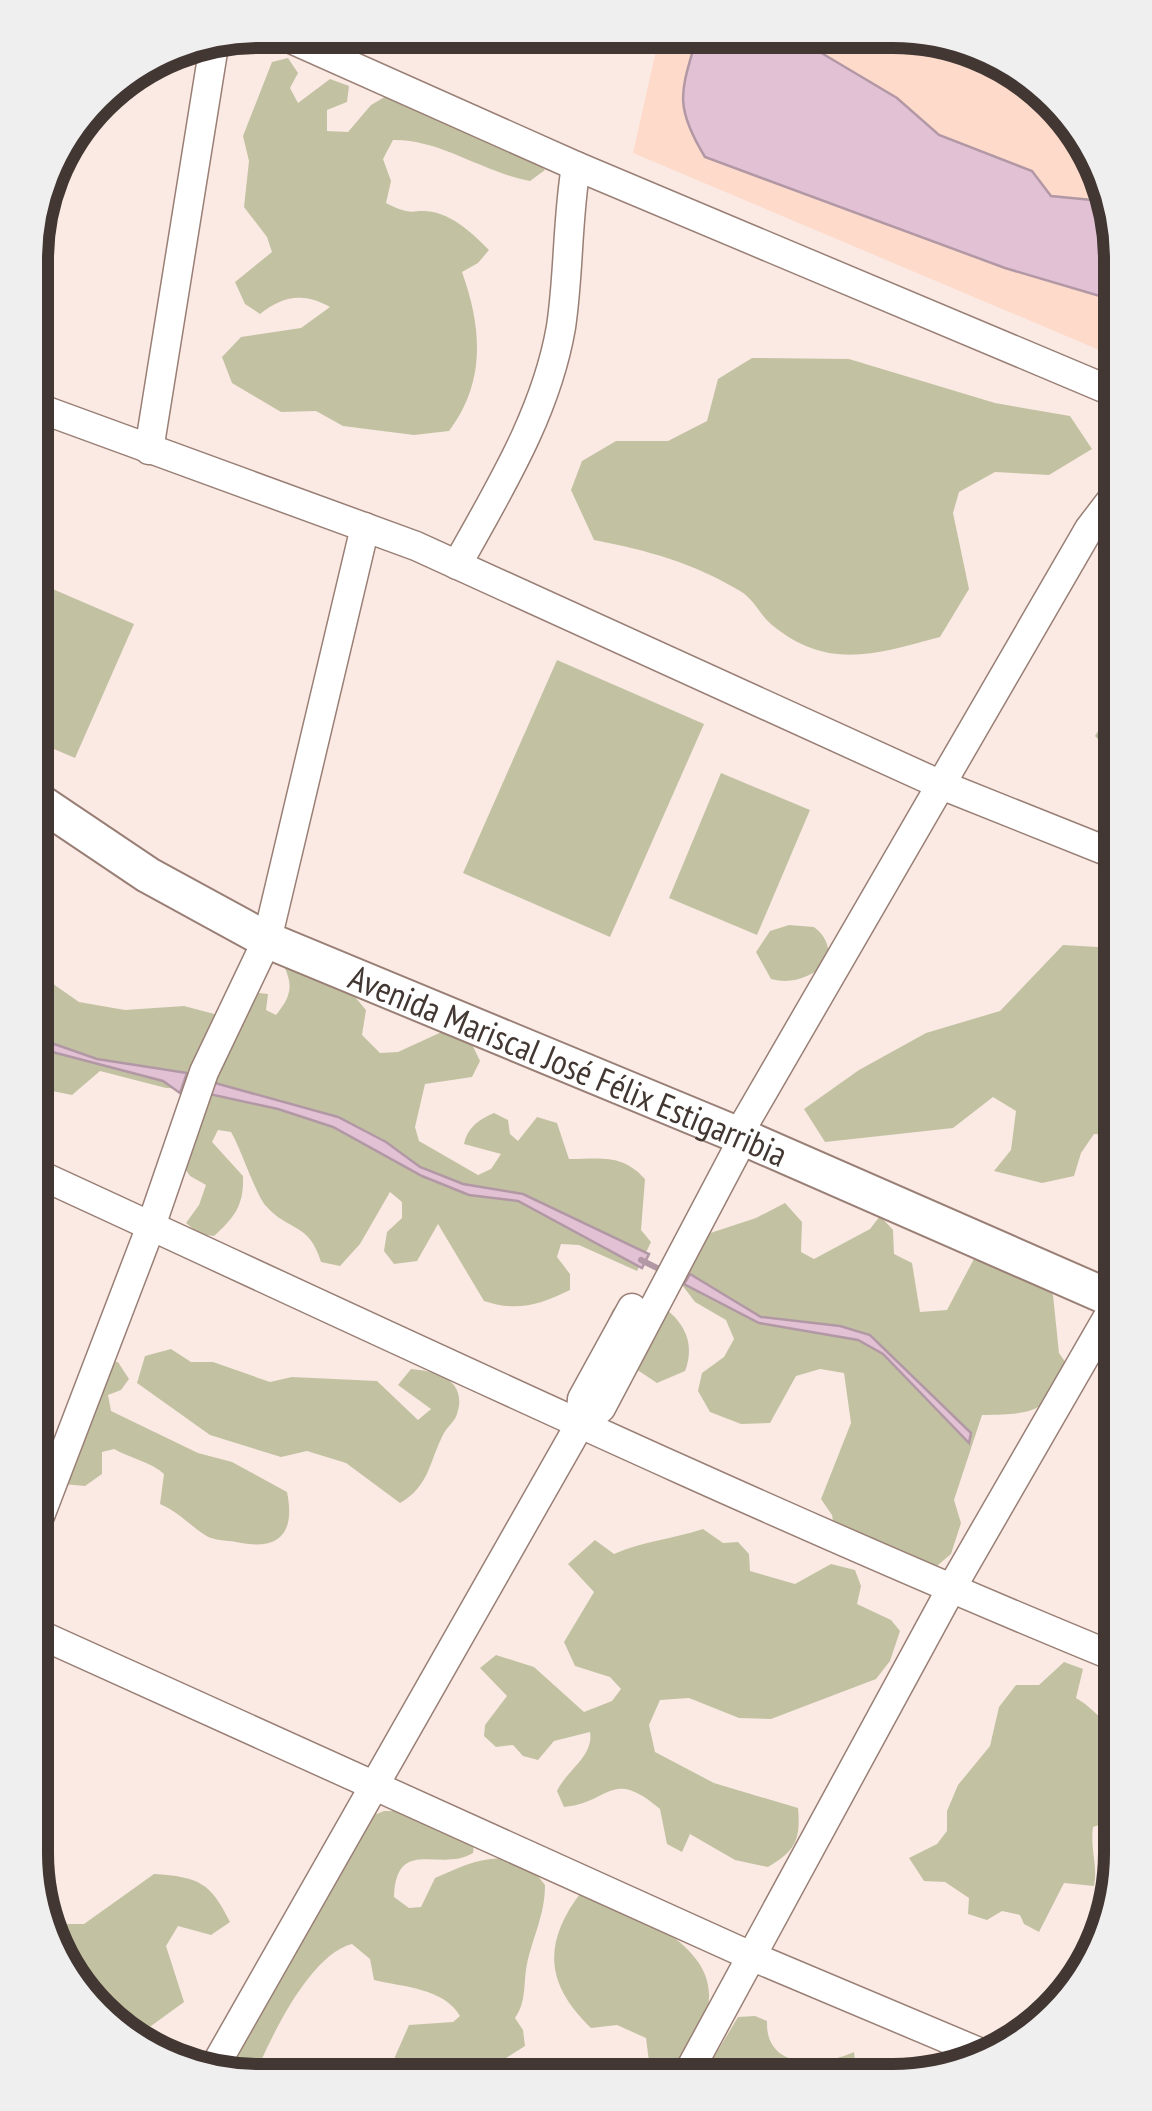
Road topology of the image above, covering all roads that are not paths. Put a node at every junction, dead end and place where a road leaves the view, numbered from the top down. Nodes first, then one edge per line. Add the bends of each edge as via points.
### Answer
1 (310, 48) edge
2 (213, 53) edge
3 (576, 166) junction
4 (1104, 388) edge
5 (48, 412) edge
6 (149, 450) junction
7 (1104, 509) edge
8 (365, 527) junction
9 (457, 565) junction
10 (938, 784) junction
11 (48, 808) edge
12 (1104, 850) edge
13 (267, 940) junction
14 (738, 1136) junction
15 (48, 1179) edge
16 (151, 1226) junction
17 (1104, 1295) edge
18 (1104, 1325) edge
19 (580, 1424) junction
20 (48, 1478) edge
21 (951, 1590) junction
22 (48, 1639) edge
23 (1104, 1652) edge
24 (374, 1788) junction
25 (751, 1956) junction
26 (970, 2048) edge
27 (219, 2059) edge
28 (693, 2063) edge

1 - 3 street
2 - 6 street
3 - 4 street
3 - 9 street via 561,327 539,408
5 - 6 street
6 - 8 street
7 - 10 street
8 - 9 street
8 - 13 street
9 - 10 street
10 - 12 street
10 - 14 street
11 - 13 main road, Avenida Mariscal José Félix Estigarribia via 148,875
13 - 14 main road, Avenida Mariscal José Félix Estigarribia
13 - 16 street via 204,1072
14 - 17 main road, Avenida Mariscal José Félix Estigarribia
14 - 19 street via 724,1144 601,1408
15 - 16 street
16 - 19 street
16 - 20 street
18 - 21 street
19 - 21 street
19 - 24 street
21 - 23 street
21 - 25 street
22 - 24 street
24 - 25 street
24 - 27 street
25 - 26 street
25 - 28 street

